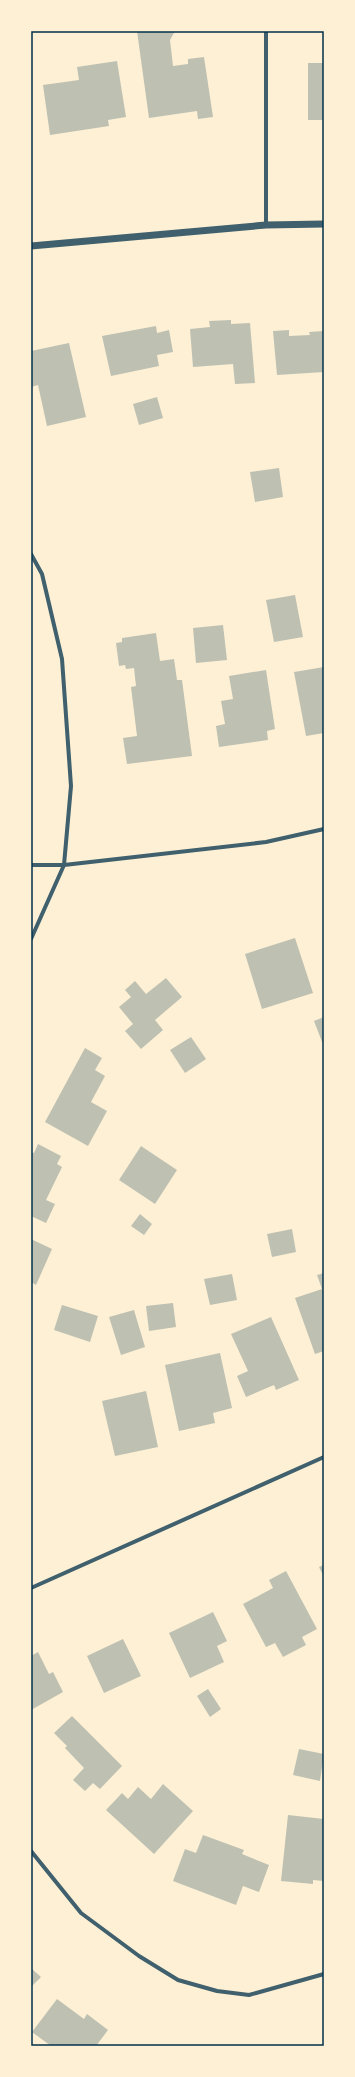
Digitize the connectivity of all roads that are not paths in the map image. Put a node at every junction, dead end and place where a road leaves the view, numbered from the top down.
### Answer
1 (266, 31) edge
2 (324, 224) edge
3 (266, 225) junction
4 (31, 246) edge
5 (31, 554) edge
6 (324, 829) edge
7 (31, 865) edge
8 (64, 865) junction
9 (31, 939) edge
10 (324, 1457) edge
11 (31, 1588) edge
12 (31, 1851) edge
13 (324, 1974) edge

1 - 3 street
2 - 3 street
3 - 4 street
5 - 8 street
6 - 8 street
7 - 8 street
8 - 9 street
10 - 11 street
12 - 13 street

